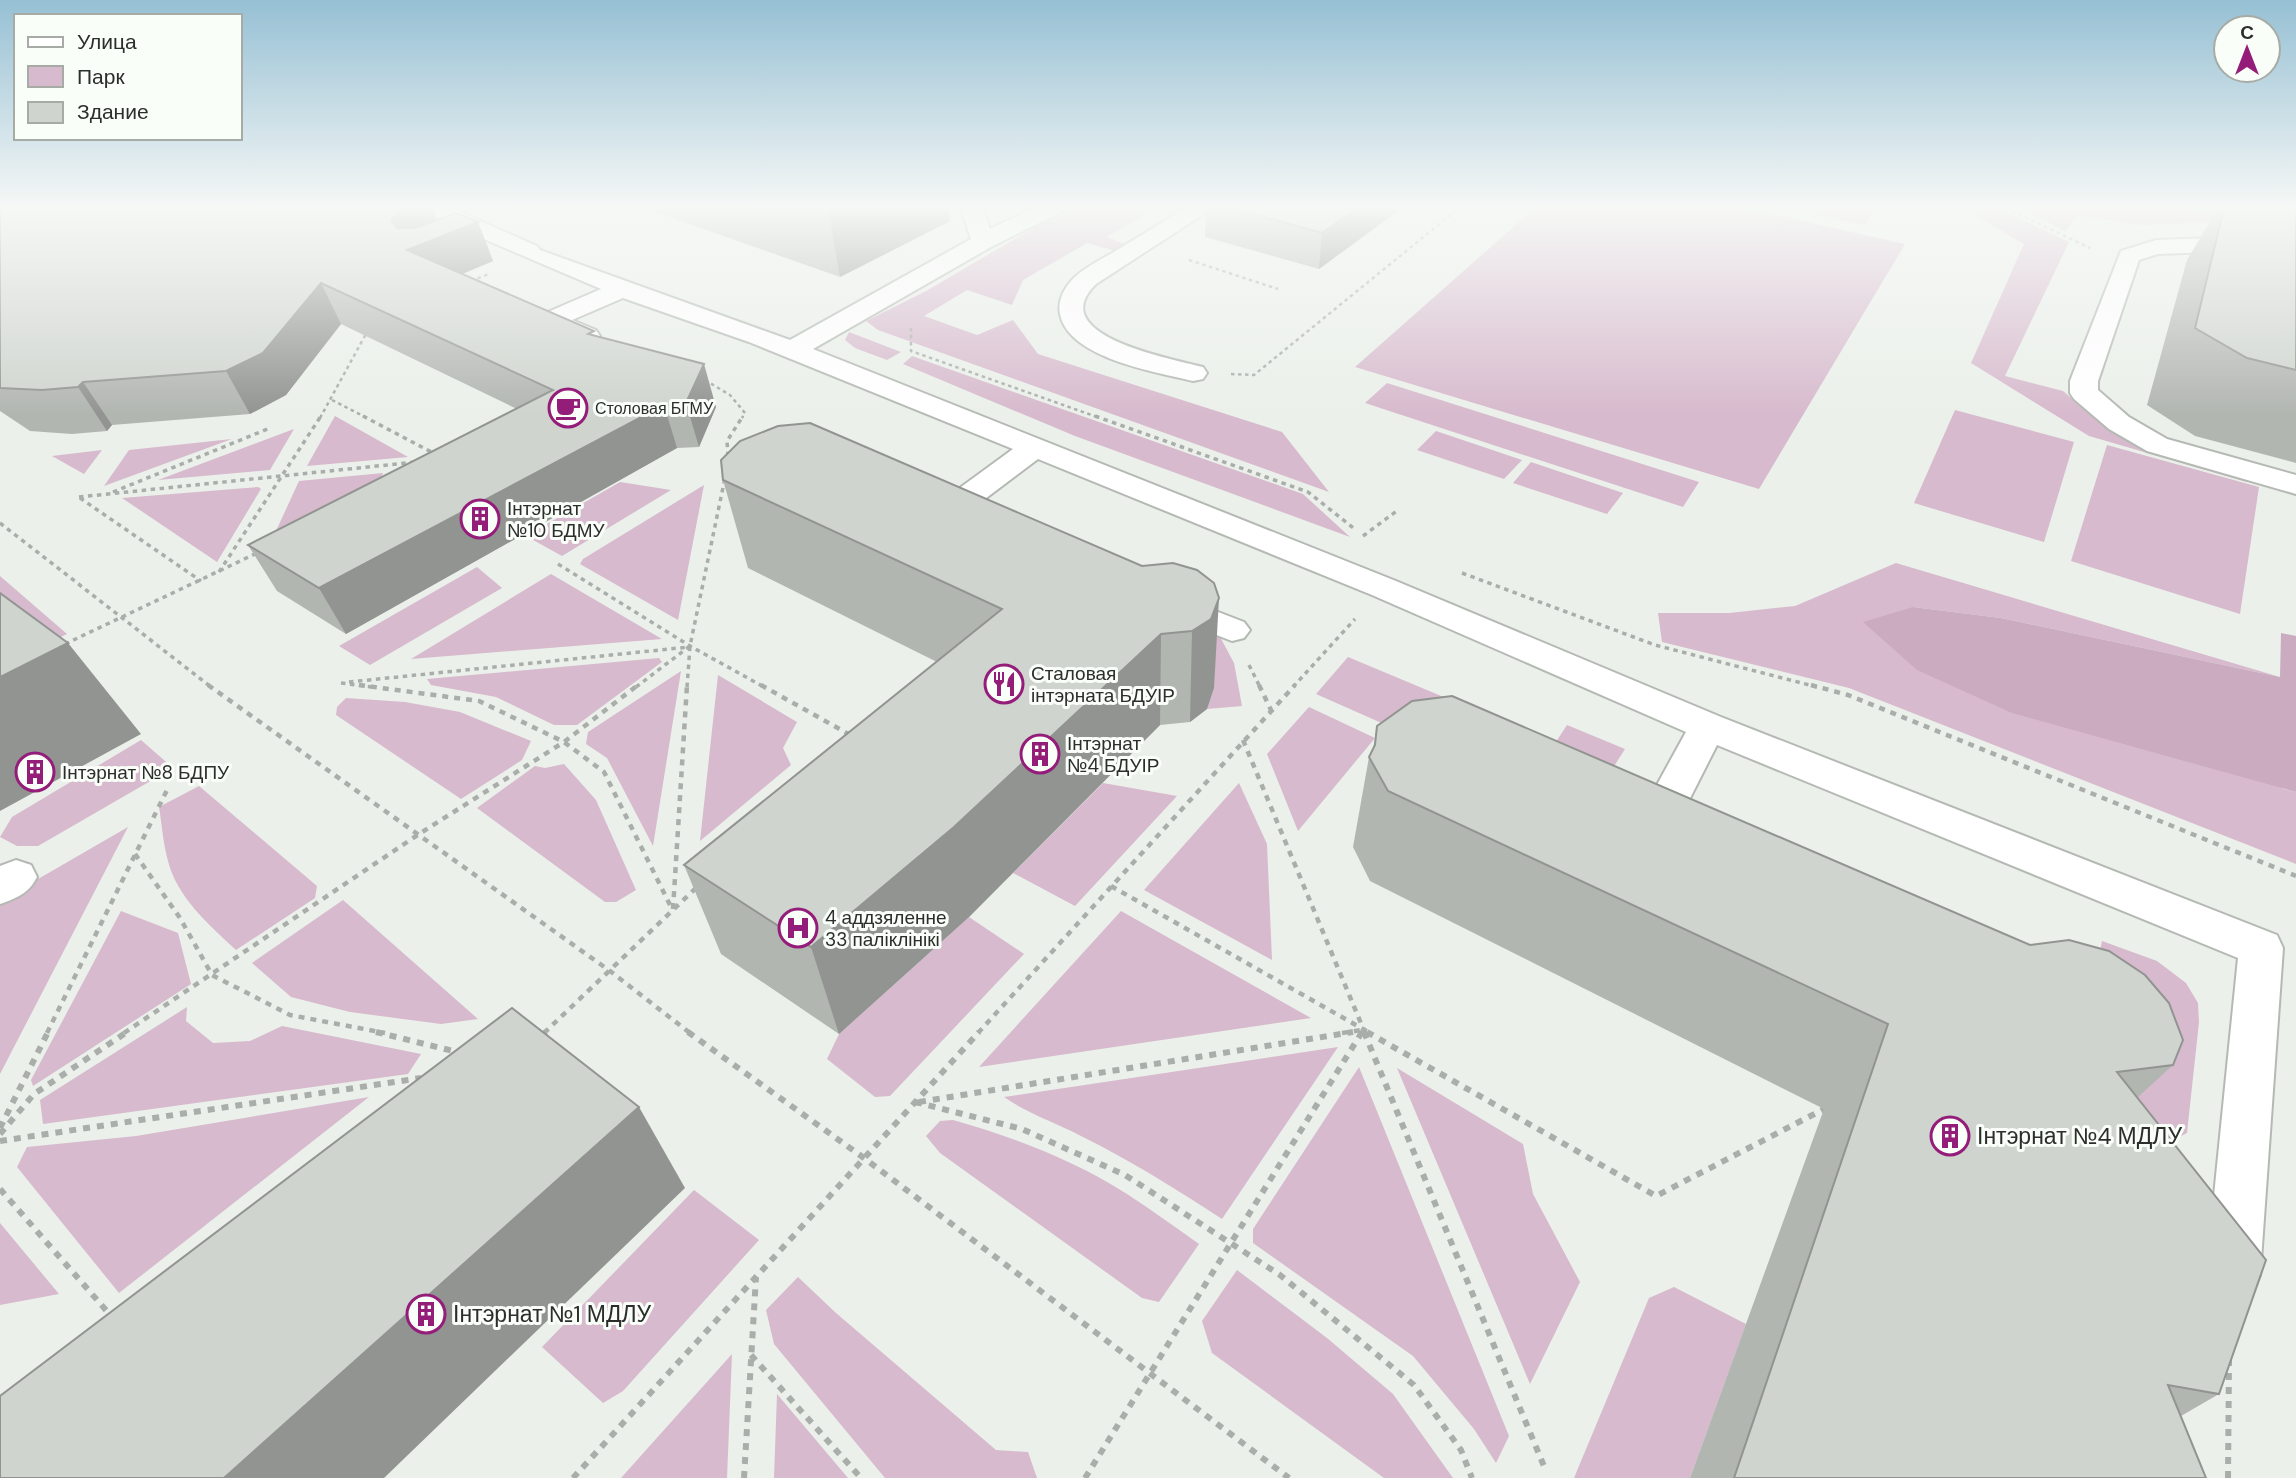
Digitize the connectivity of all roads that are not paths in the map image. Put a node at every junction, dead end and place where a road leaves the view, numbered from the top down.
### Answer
1 (592, 277) edge
2 (921, 277) edge
3 (1090, 277) edge
4 (2121, 277) edge
5 (622, 289) junction
6 (613, 347) edge
7 (791, 350) junction
8 (1193, 373) road end
9 (1034, 448) junction
10 (2296, 485) edge
11 (984, 528) edge
12 (1145, 594) edge
13 (1232, 630) dead end
14 (1708, 726) junction
15 (1707, 844) edge
16 (2230, 1309) edge

1 - 5 lane
2 - 7 lane
3 - 8 lane
4 - 10 lane
5 - 6 lane
5 - 7 lane
7 - 9 lane
9 - 11 lane
9 - 14 lane
12 - 13 lane
14 - 15 lane
14 - 16 lane

